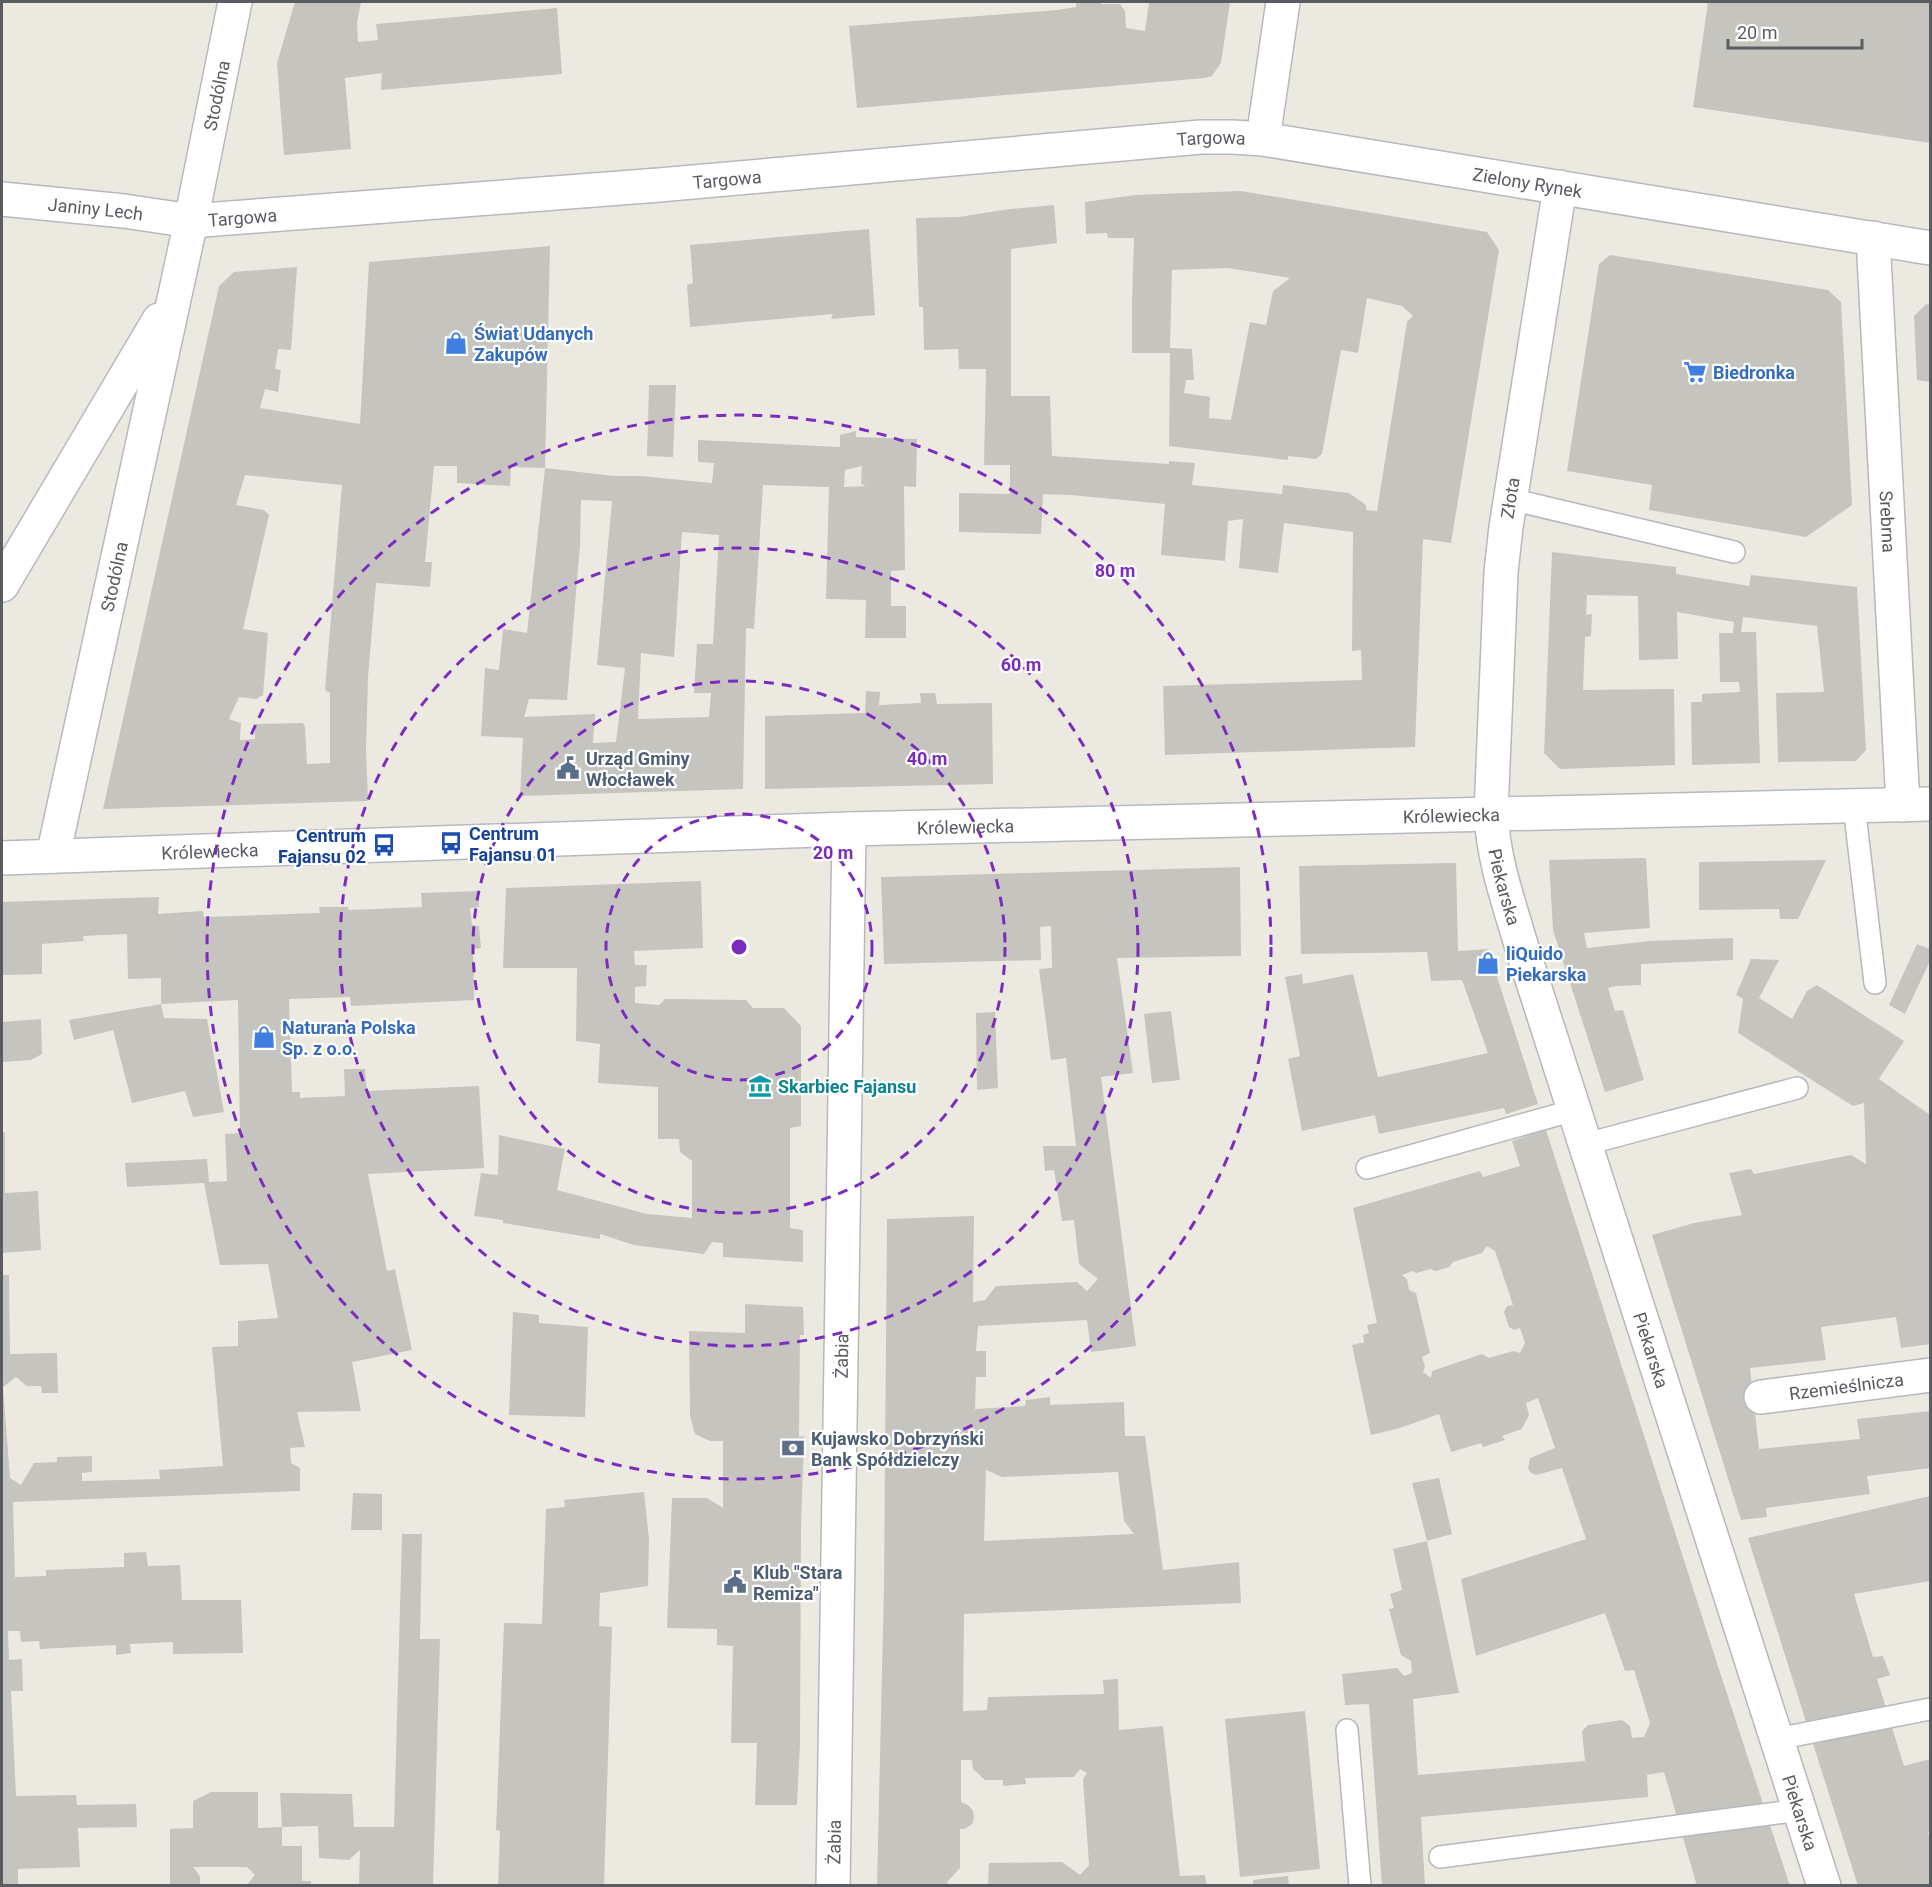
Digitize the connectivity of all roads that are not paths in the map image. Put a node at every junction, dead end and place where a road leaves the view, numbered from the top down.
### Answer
1 (235, 2) edge
2 (1284, 2) edge
3 (1263, 139) junction
4 (1560, 187) junction
5 (2, 199) edge
6 (191, 221) junction
7 (1874, 238) junction
8 (1930, 248) edge
9 (174, 295) junction
10 (1510, 499) junction
11 (1734, 552) dead end
12 (2, 585) edge
13 (1917, 804) edge
14 (1854, 806) junction
15 (1491, 813) junction
16 (849, 829) junction
17 (53, 856) junction
18 (2, 858) edge
19 (1875, 983) dead end
20 (1797, 1088) dead end
21 (1575, 1110) junction
22 (1586, 1144) junction
23 (1367, 1168) dead end
24 (1930, 1375) edge
25 (1761, 1397) dead end
26 (1930, 1709) edge
27 (1347, 1730) dead end
28 (1777, 1739) junction
29 (1800, 1810) junction
30 (1440, 1857) dead end
31 (833, 1886) edge
32 (1360, 1886) edge
33 (1824, 1886) edge

1 - 6 street, Stodólna
2 - 3 street
3 - 4 street, Zielony Rynek
3 - 6 street, Targowa
4 - 7 street, Zielony Rynek
4 - 10 street, Złota
5 - 6 street, Janiny Lech
6 - 9 street, Stodólna
7 - 8 street, Zielony Rynek
7 - 13 street, Srebrna
9 - 12 street, Stodólna
9 - 17 street, Stodólna
10 - 11 lane
10 - 15 street, Złota
13 - 14 street, Królewiecka
14 - 15 street, Królewiecka
14 - 19 lane
15 - 16 street, Królewiecka
15 - 21 street, Piekarska
16 - 17 street, Królewiecka
16 - 31 street, Żabia
17 - 18 street, Królewiecka
20 - 22 lane
21 - 22 street, Piekarska
21 - 23 lane
22 - 28 street, Piekarska
24 - 25 street, Rzemieślnicza
26 - 28 lane
27 - 32 lane
28 - 29 street, Piekarska
29 - 30 lane
29 - 33 street, Piekarska

